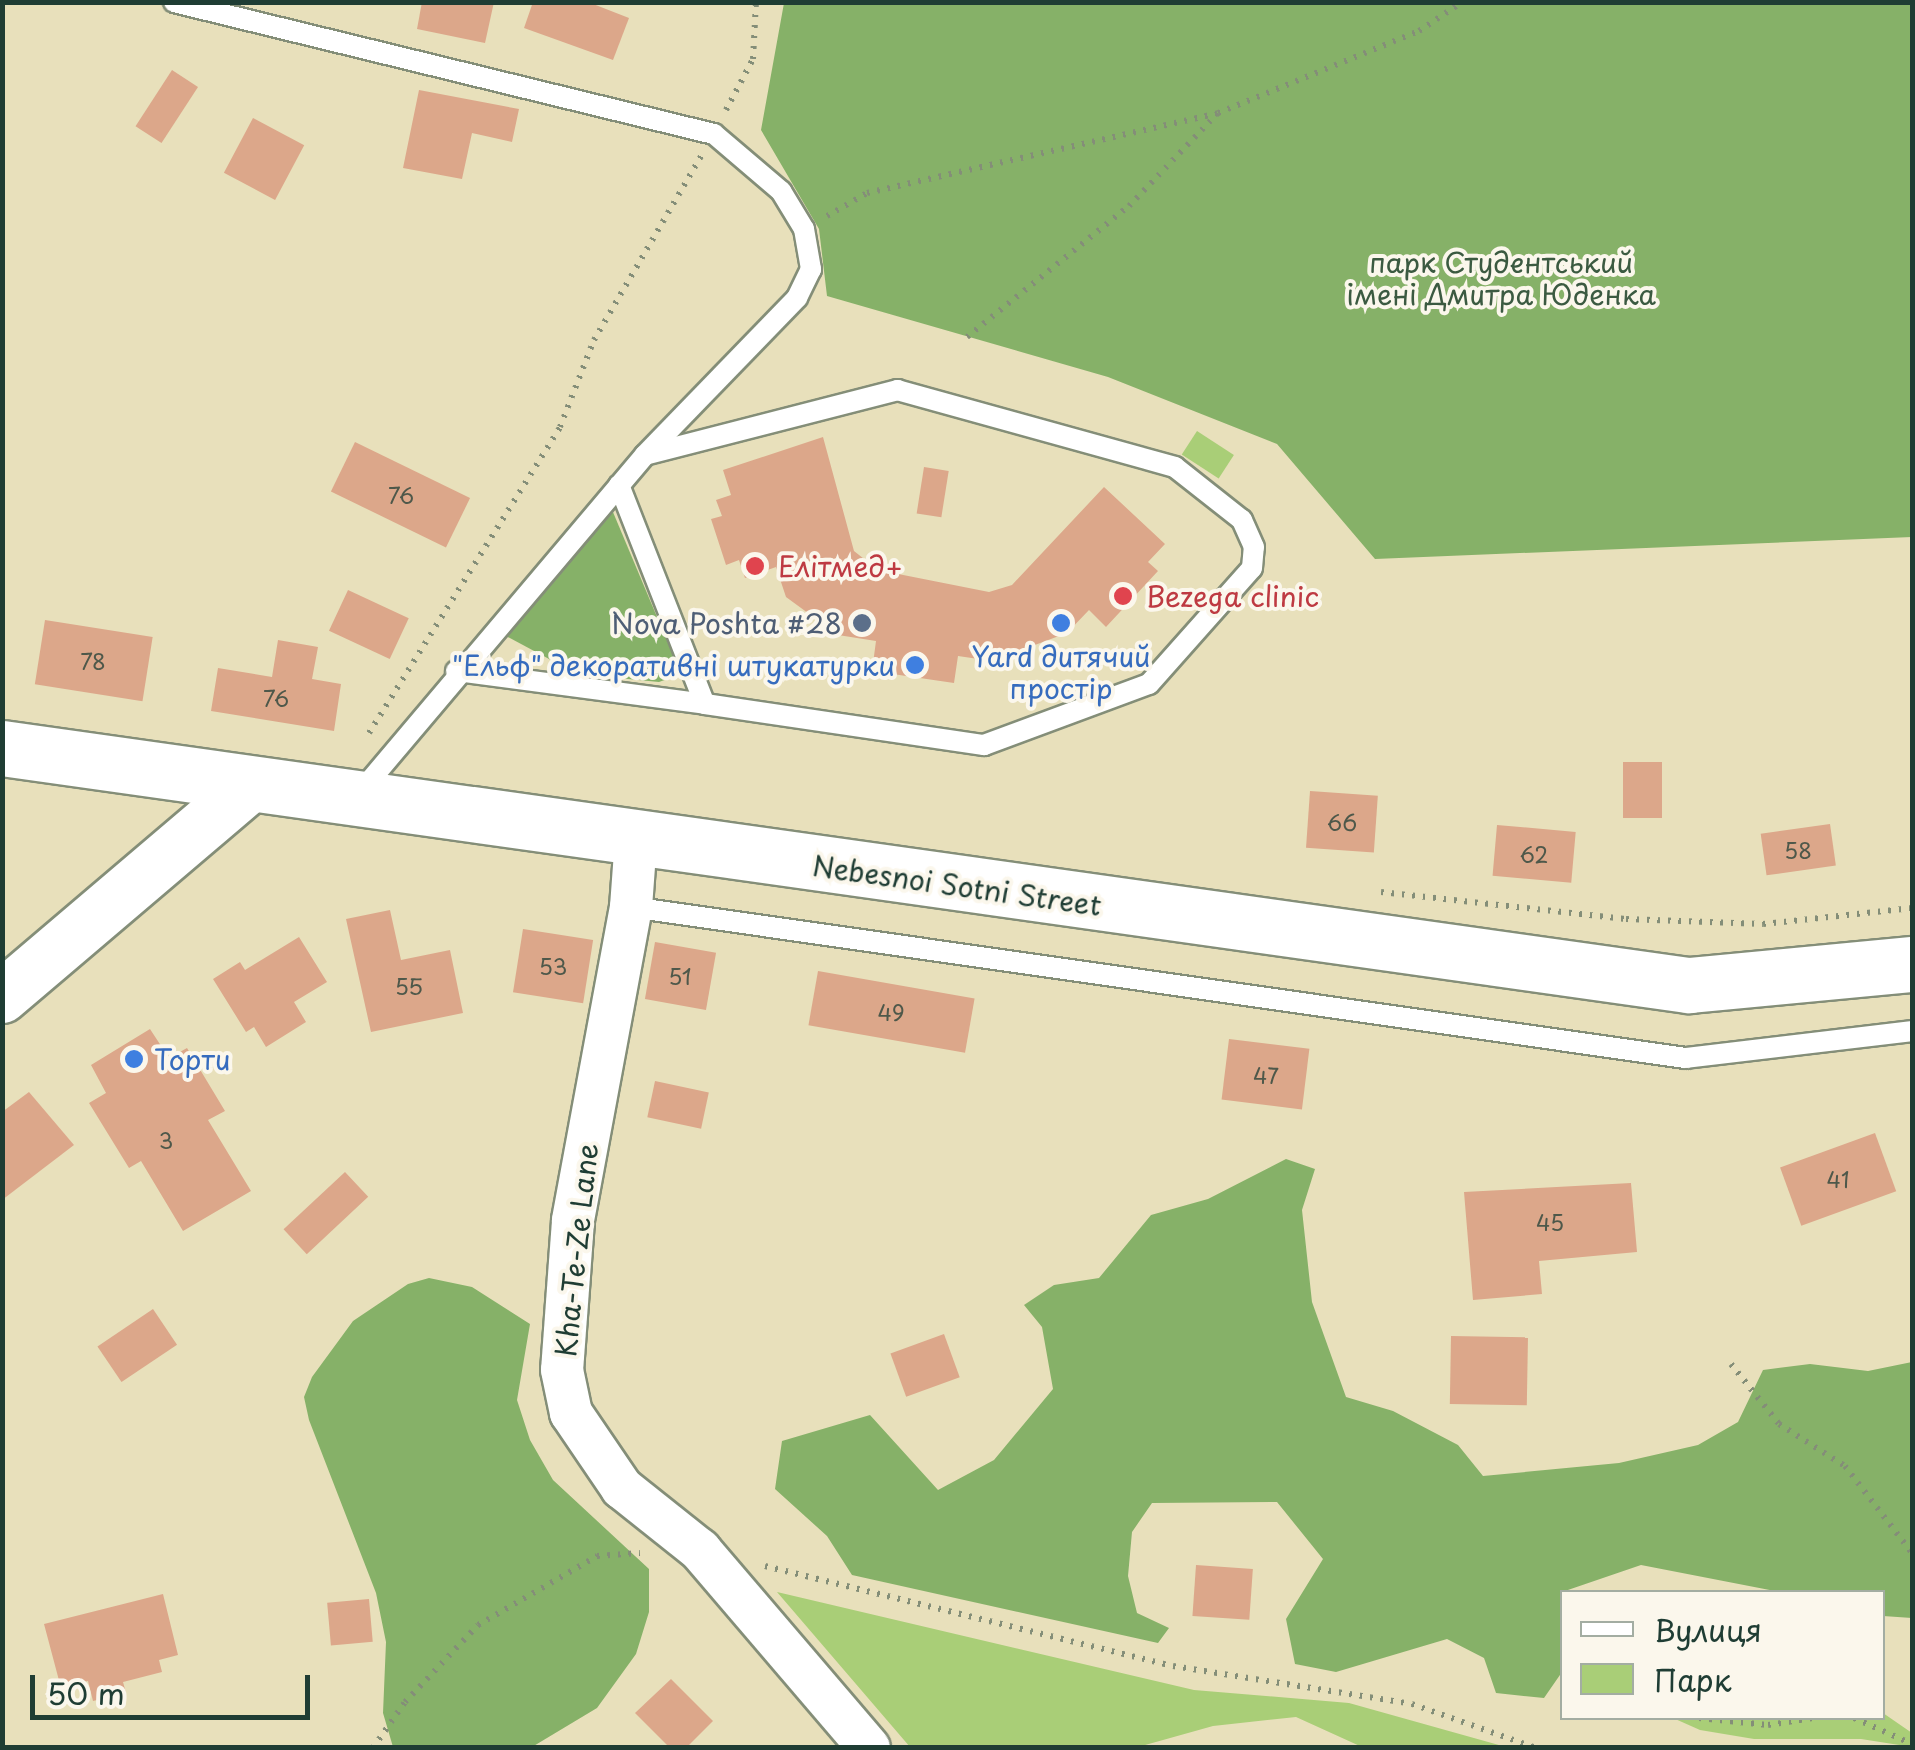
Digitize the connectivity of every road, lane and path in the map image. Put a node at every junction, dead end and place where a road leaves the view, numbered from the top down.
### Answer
1 (174, 2) edge
2 (756, 2) edge
3 (1462, 2) edge
4 (1218, 113) junction
5 (714, 134) junction
6 (804, 229) junction
7 (967, 337) dead end
8 (645, 455) junction
9 (619, 485) junction
10 (456, 671) junction
11 (705, 704) junction
12 (2, 748) edge
13 (367, 780) junction
14 (250, 786) junction
15 (636, 839) junction
16 (1373, 890) dead end
17 (631, 907) junction
18 (1912, 908) edge
19 (1912, 964) edge
20 (2, 997) edge
21 (1912, 1031) edge
22 (1731, 1364) dead end
23 (700, 1550) junction
24 (1912, 1554) edge
25 (1719, 1720) edge
26 (1801, 1720) edge
27 (1858, 1720) edge
28 (1912, 1744) edge
29 (374, 1748) edge
30 (869, 1748) edge
31 (1536, 1748) edge

1 - 5 lane
2 - 5 path
3 - 4 path
4 - 6 path
4 - 7 path
5 - 6 lane
5 - 13 path
6 - 8 lane
8 - 9 lane
8 - 11 lane
9 - 10 lane
9 - 11 lane
10 - 11 lane
10 - 13 lane
12 - 14 main road, Nebesnoi Sotni Street
13 - 14 main road, Nebesnoi Sotni Street
13 - 15 main road, Nebesnoi Sotni Street
14 - 20 street
15 - 17 street, Kha-Te-Ze Lane
15 - 19 main road, Nebesnoi Sotni Street
16 - 18 path
17 - 21 lane
17 - 23 street, Kha-Te-Ze Lane
22 - 24 path
23 - 29 path
23 - 30 street, Kha-Te-Ze Lane
23 - 31 path
25 - 26 path
27 - 28 path

